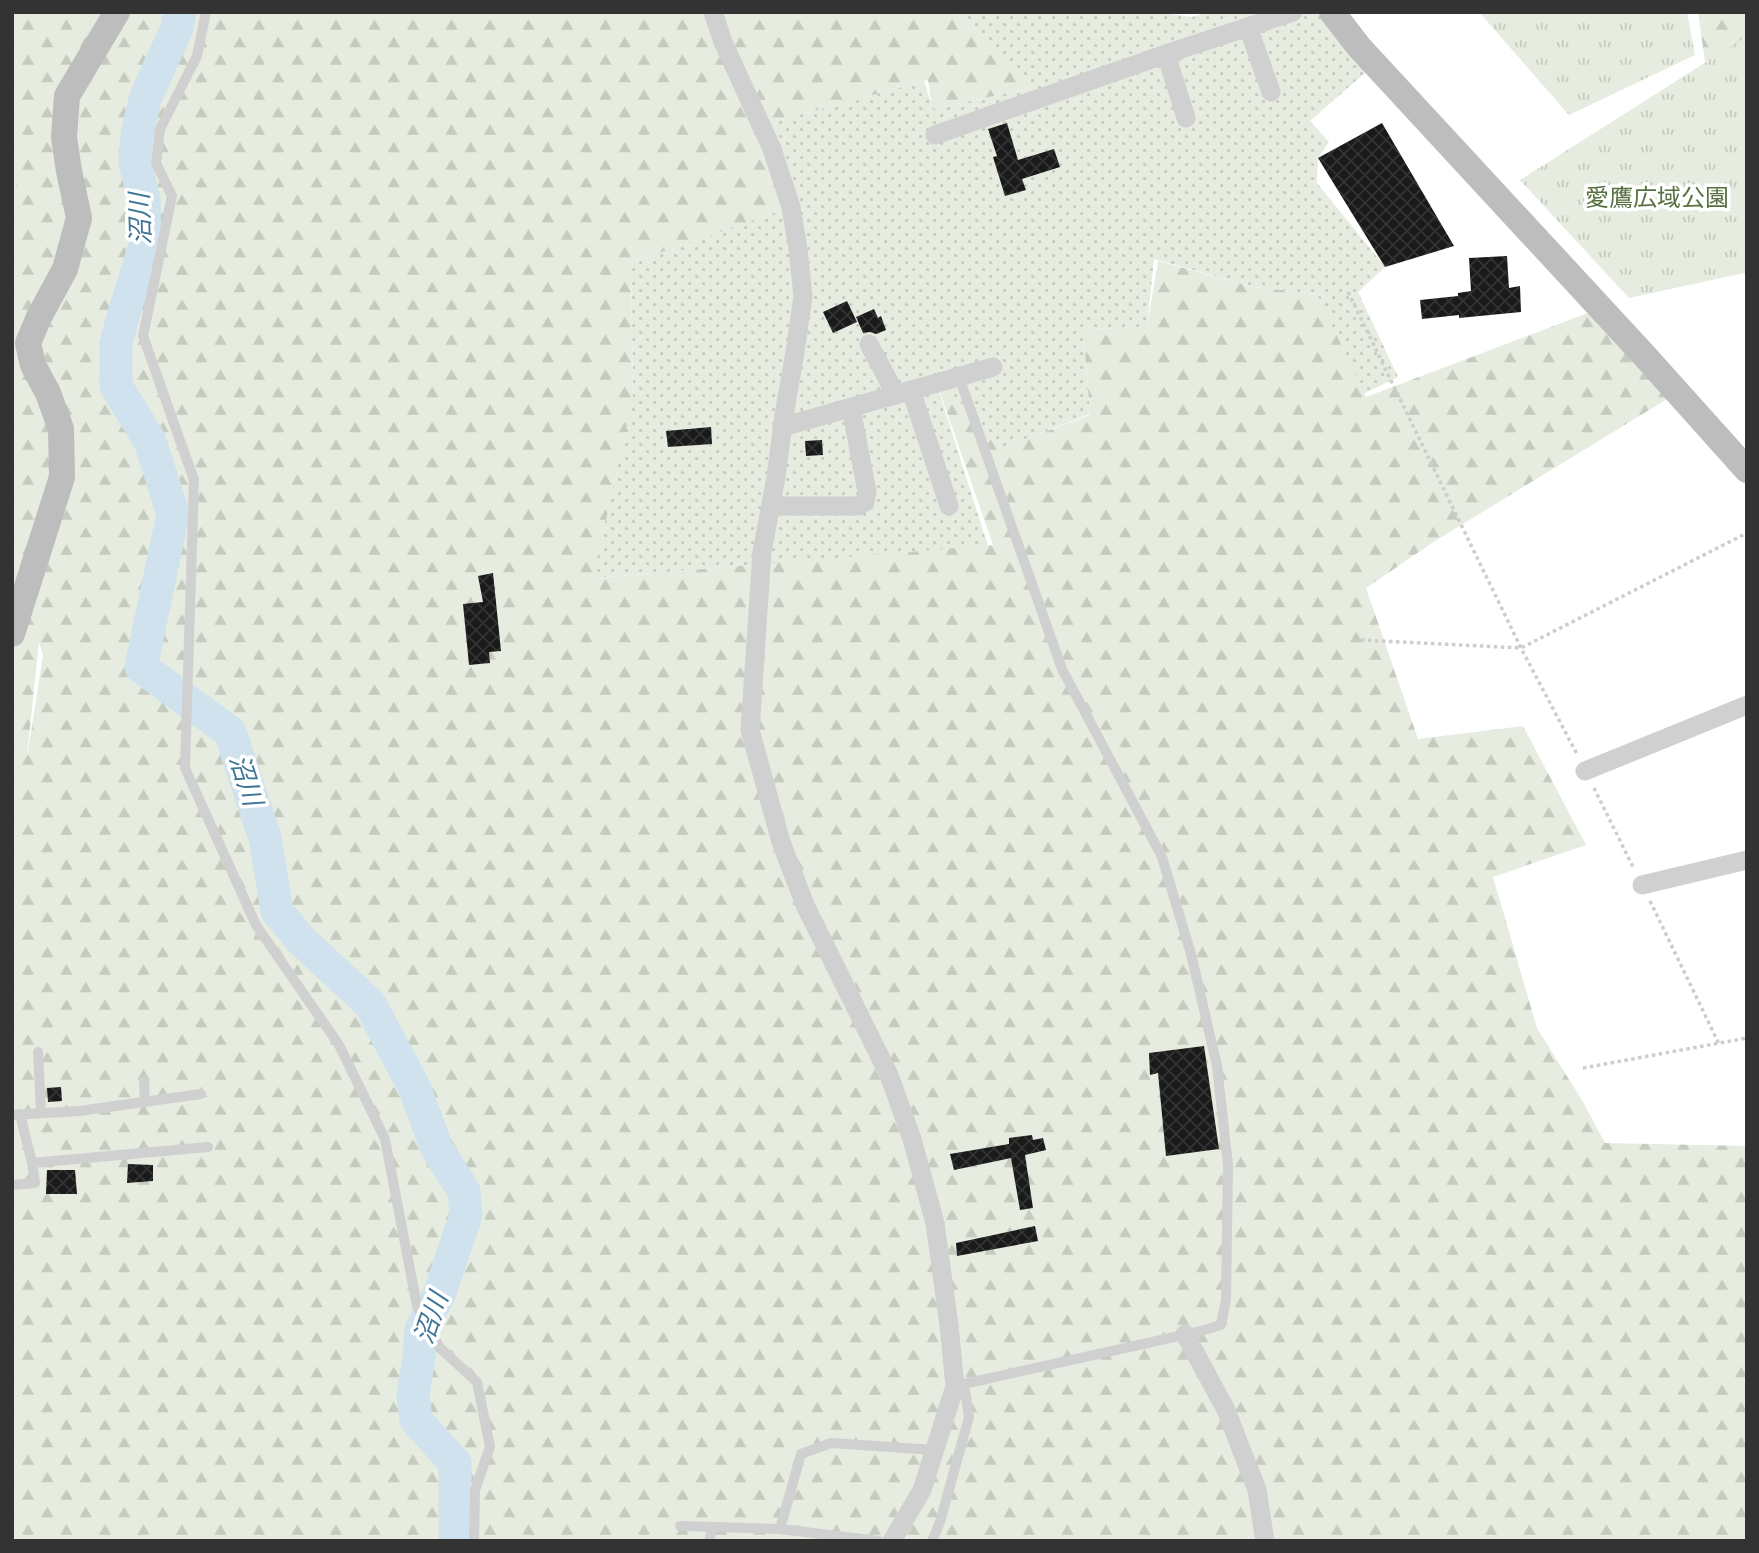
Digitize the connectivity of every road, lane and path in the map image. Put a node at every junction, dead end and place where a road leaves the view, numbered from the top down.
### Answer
1 (117, 12) edge
2 (206, 12) edge
3 (713, 12) edge
4 (1293, 12) edge
5 (1332, 12) edge
6 (1248, 27) junction
7 (1166, 54) junction
8 (1271, 92) dead end
9 (1186, 118) dead end
10 (935, 135) dead end
11 (1348, 292) dead end
12 (869, 344) dead end
13 (993, 367) dead end
14 (959, 377) junction
15 (904, 393) junction
16 (851, 408) junction
17 (782, 427) junction
18 (1747, 470) edge
19 (771, 506) junction
20 (950, 506) dead end
21 (1747, 533) edge
22 (12, 634) edge
23 (1361, 640) dead end
24 (1521, 648) junction
25 (1747, 705) edge
26 (1585, 771) junction
27 (1747, 860) edge
28 (1642, 885) junction
29 (1747, 1038) edge
30 (1719, 1044) junction
31 (38, 1052) dead end
32 (1583, 1069) dead end
33 (144, 1081) dead end
34 (201, 1094) dead end
35 (145, 1102) junction
36 (41, 1113) junction
37 (16, 1114) edge
38 (208, 1147) dead end
39 (32, 1163) junction
40 (12, 1185) edge
41 (1185, 1334) junction
42 (956, 1386) junction
43 (935, 1450) junction
44 (680, 1526) dead end
45 (713, 1527) junction
46 (780, 1529) junction
47 (474, 1541) edge
48 (709, 1541) edge
49 (879, 1541) edge
50 (892, 1541) edge
51 (932, 1541) edge
52 (1265, 1541) edge

1 - 22 street
2 - 47 lane
3 - 17 street
4 - 6 street
5 - 18 street
6 - 7 street
6 - 8 street
7 - 9 street
7 - 10 street
11 - 24 path
12 - 15 street
13 - 14 street
14 - 15 street
14 - 41 lane
15 - 16 street
15 - 20 street
16 - 17 street
16 - 19 street
17 - 19 street
19 - 42 street
21 - 24 path
23 - 24 path
24 - 26 path
25 - 26 street
26 - 28 path
27 - 28 street
28 - 30 path
29 - 30 path
30 - 32 path
31 - 36 lane
33 - 35 lane
34 - 35 lane
35 - 36 lane
36 - 37 lane
37 - 39 lane
38 - 39 lane
39 - 40 lane
41 - 42 lane
41 - 52 street
42 - 43 street
42 - 51 lane
43 - 46 lane
43 - 50 street
44 - 45 lane
45 - 46 lane
45 - 48 lane
46 - 49 lane

